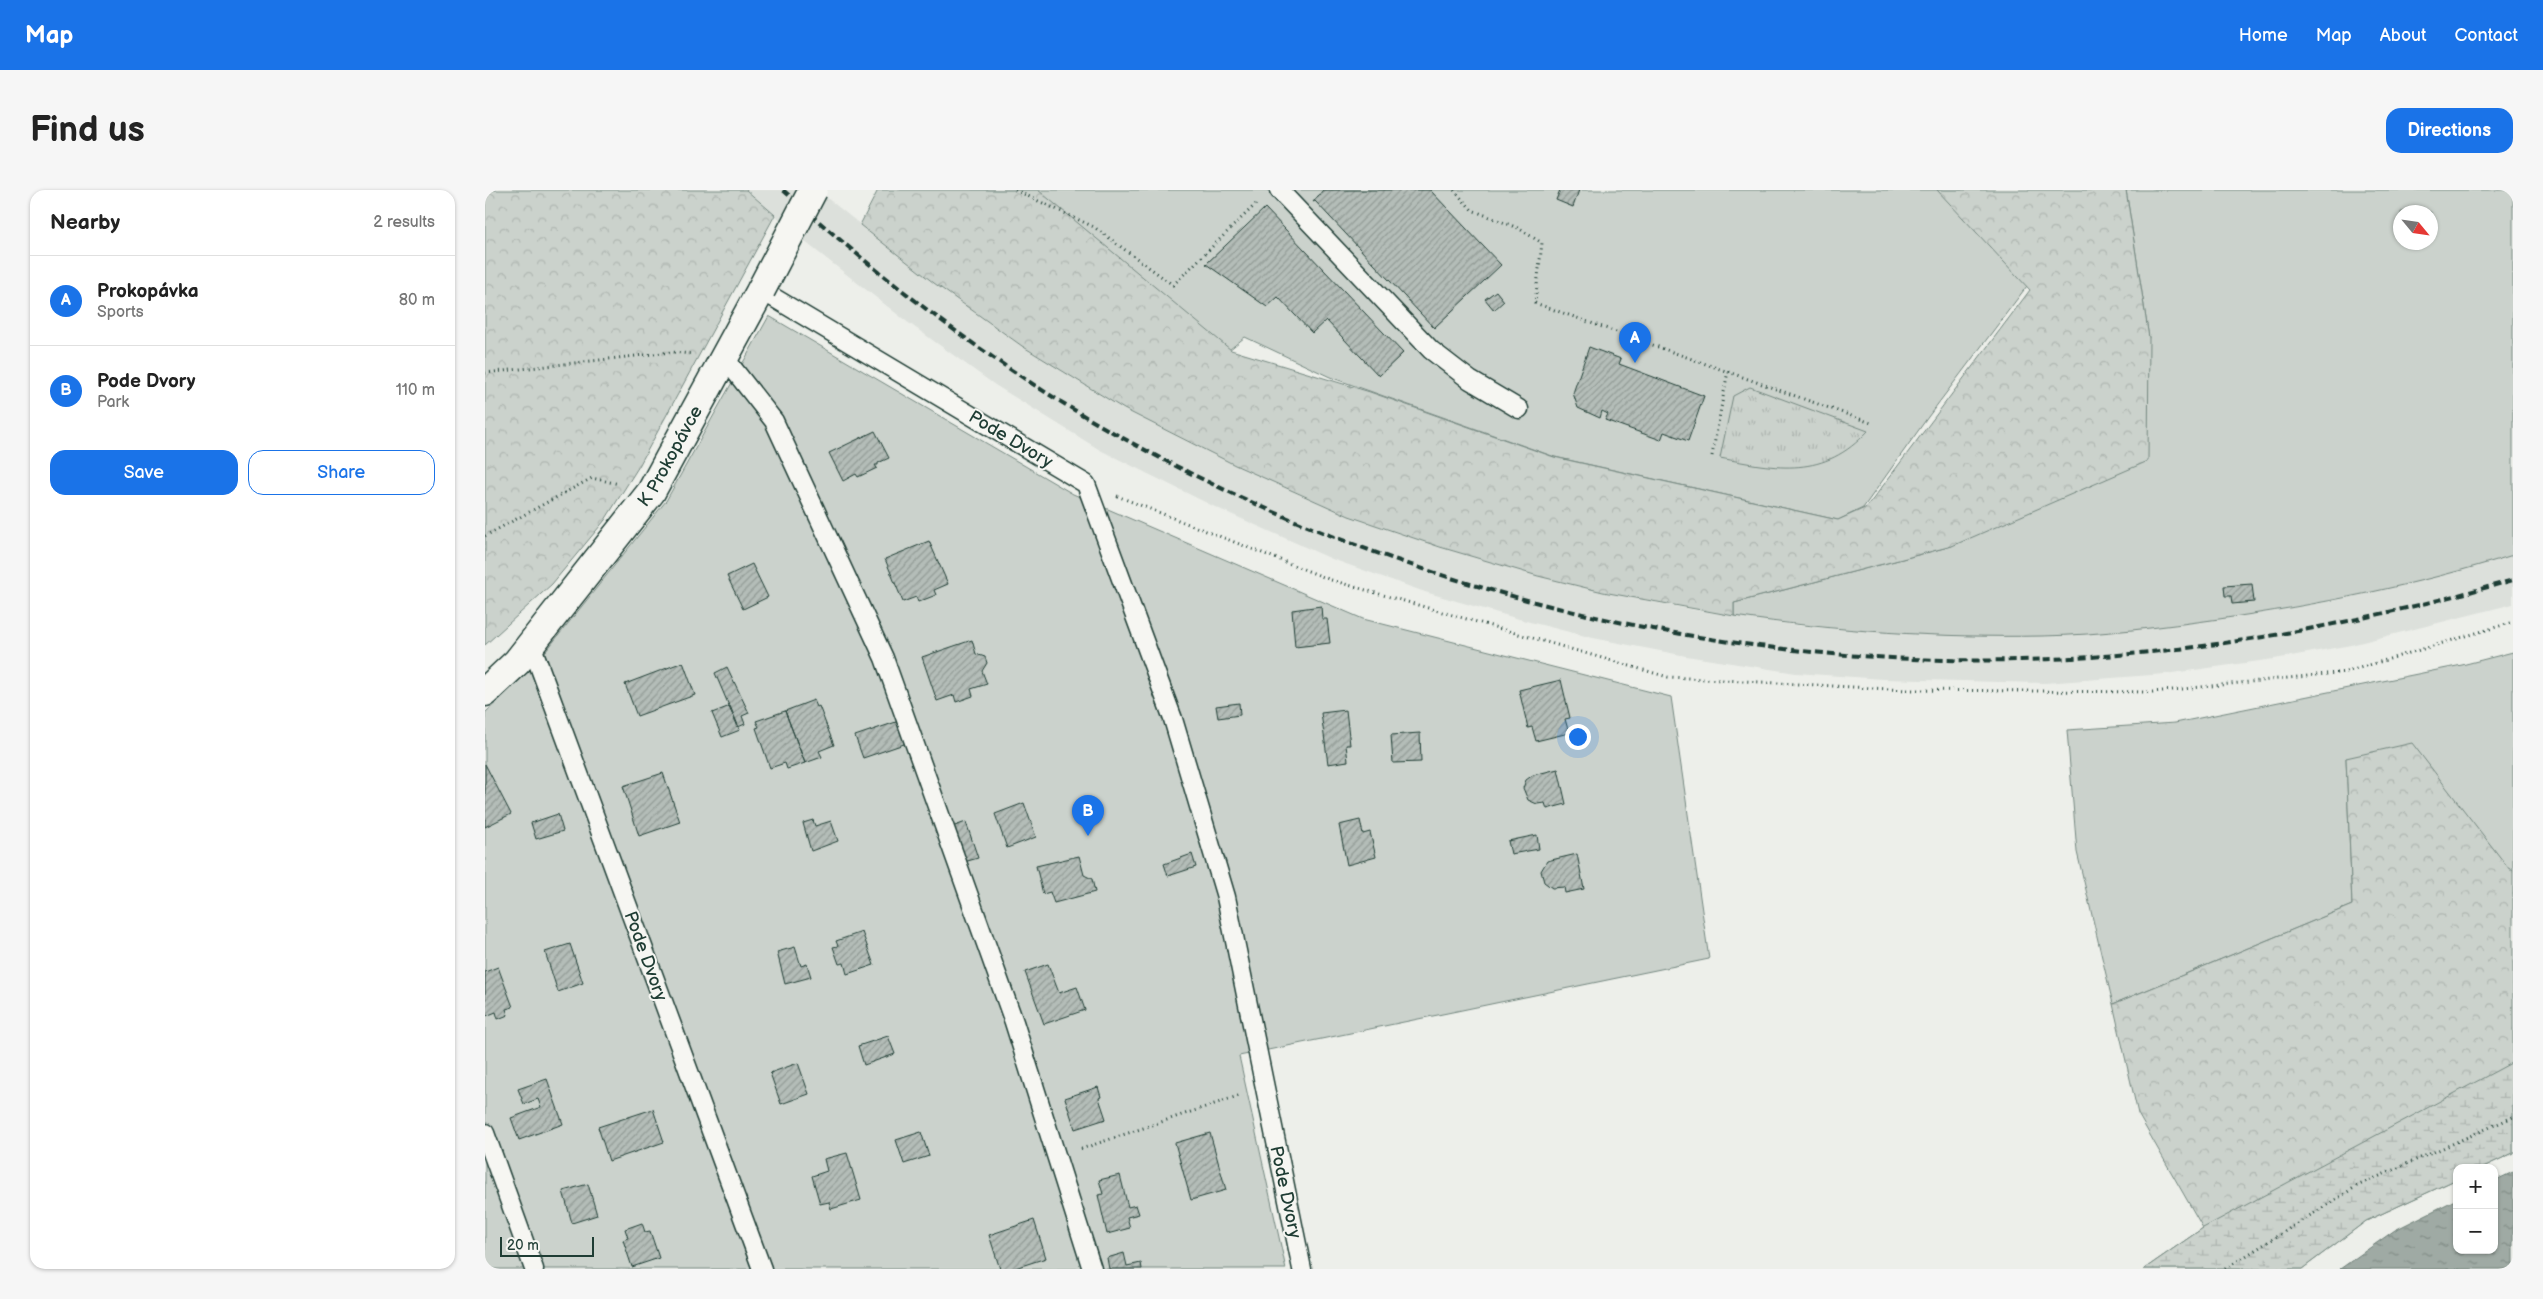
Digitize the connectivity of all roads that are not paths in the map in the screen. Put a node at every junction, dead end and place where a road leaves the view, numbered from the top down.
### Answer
1 (813, 190) edge
2 (1279, 190) edge
3 (768, 294) junction
4 (724, 357) junction
5 (1519, 409) dead end
6 (531, 644) junction
7 (485, 692) edge
8 (485, 1133) edge
9 (534, 1269) edge
10 (762, 1269) edge
11 (1092, 1269) edge
12 (1302, 1269) edge

1 - 3 street, K Prokopávce, bridge
2 - 5 lane
3 - 4 street, K Prokopávce
3 - 12 lane, Pode Dvory
4 - 6 street, K Prokopávce
4 - 11 lane
6 - 7 street, K Prokopávce
6 - 10 lane, Pode Dvory
8 - 9 lane

